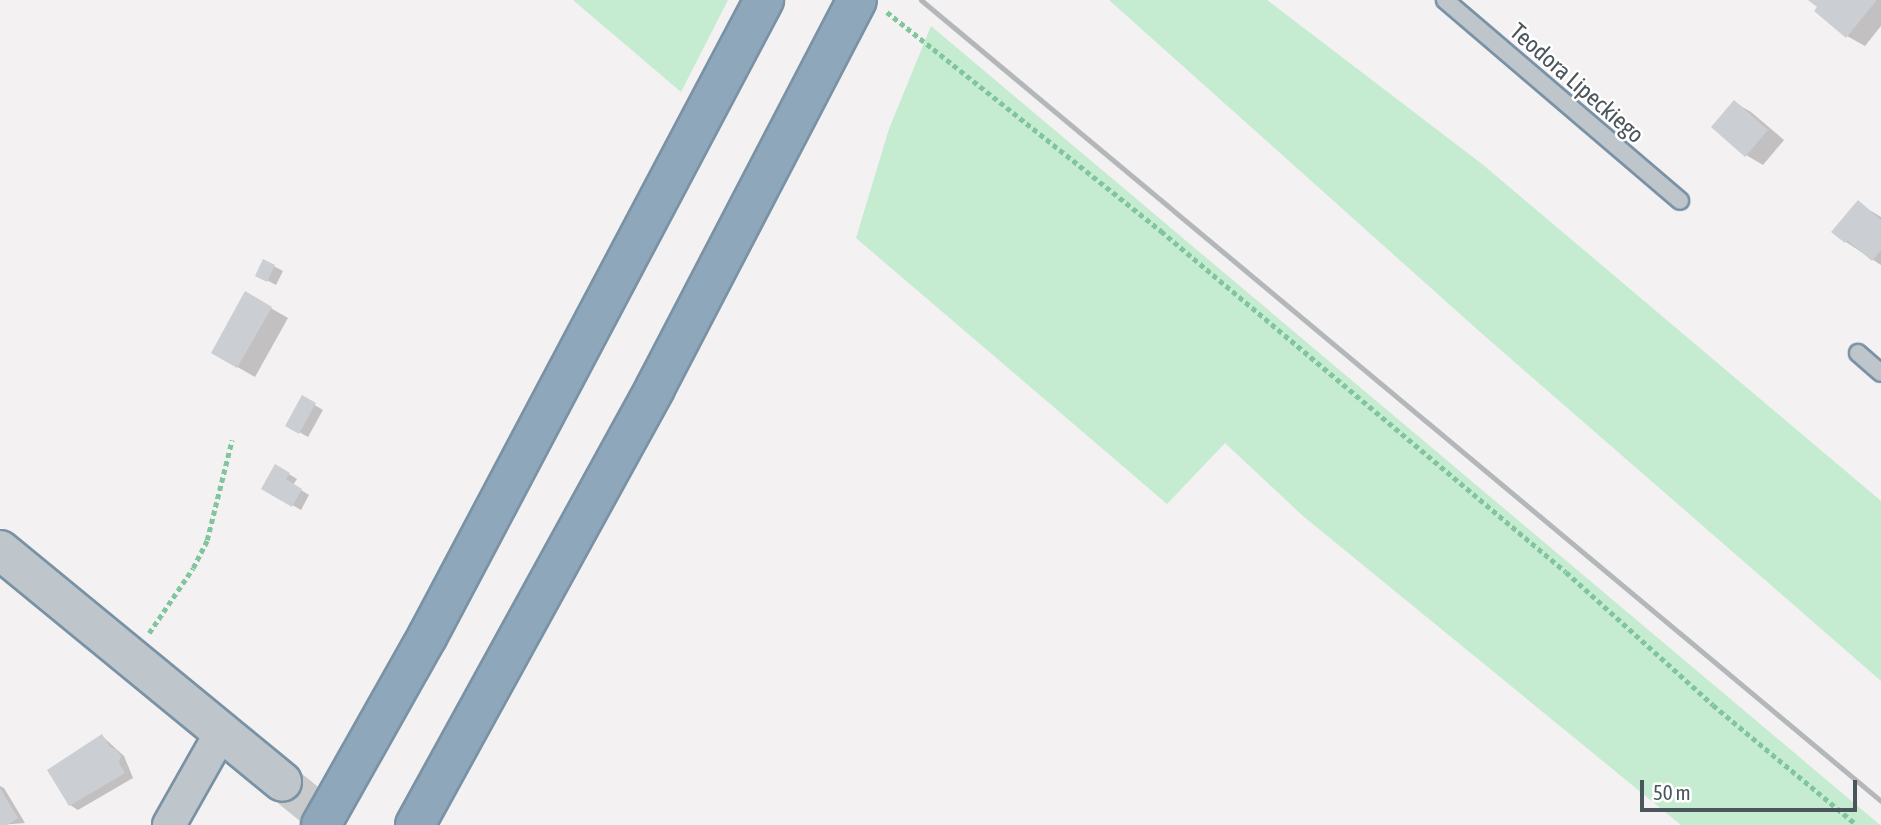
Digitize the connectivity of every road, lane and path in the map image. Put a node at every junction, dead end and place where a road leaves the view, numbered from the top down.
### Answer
1 (764, 0) edge
2 (1446, 0) edge
3 (861, 12) edge
4 (1680, 201) dead end
5 (1858, 353) dead end
6 (1881, 373) edge
7 (232, 440) dead end
8 (0, 550) edge
9 (128, 658) junction
10 (221, 733) junction
11 (282, 782) tunnel mouth
12 (169, 825) edge
13 (321, 825) edge
14 (415, 825) edge
15 (1857, 825) edge

1 - 13 highway
2 - 4 lane, Teodora Lipeckiego
3 - 14 highway
3 - 15 path
5 - 6 lane
7 - 9 path
8 - 9 street
9 - 10 street
10 - 11 street
10 - 12 street

